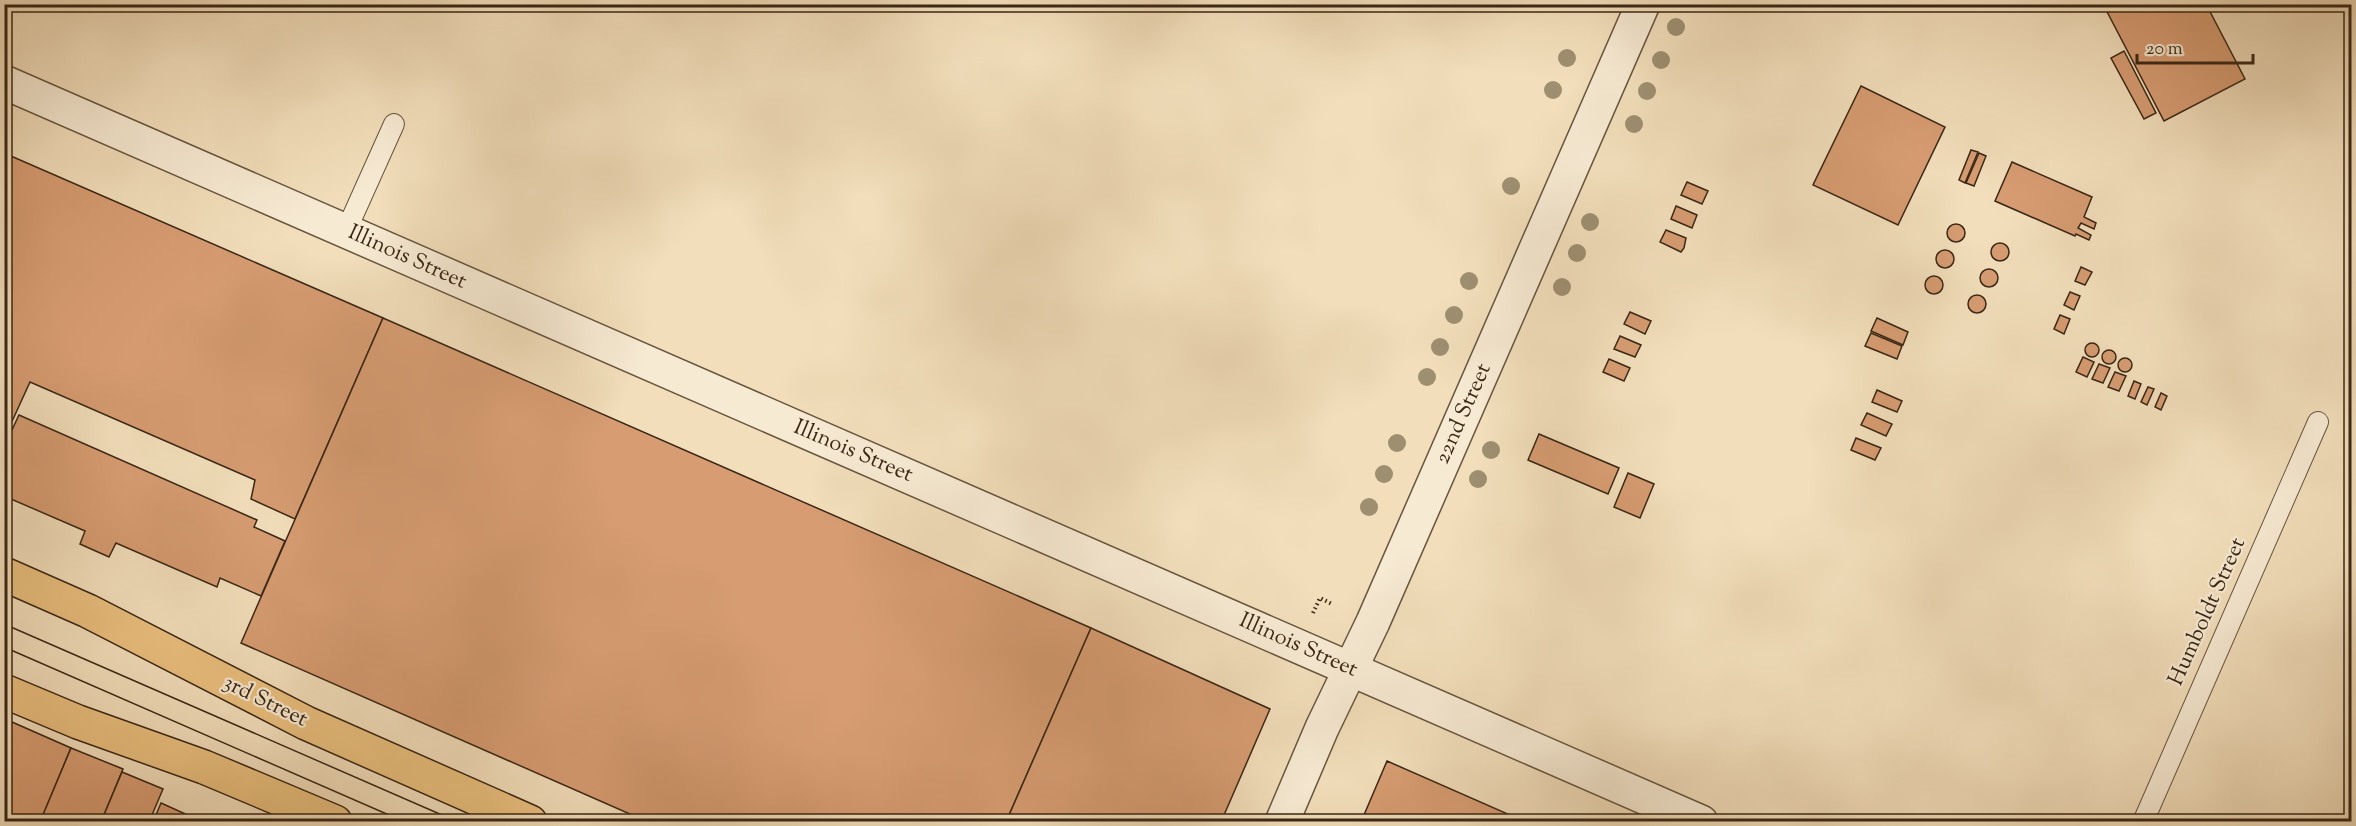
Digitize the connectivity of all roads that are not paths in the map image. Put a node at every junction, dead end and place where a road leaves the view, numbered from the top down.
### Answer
1 (1643, 4) edge
2 (4, 82) edge
3 (394, 124) dead end
4 (346, 231) junction
5 (2318, 422) dead end
6 (4, 574) edge
7 (1351, 669) junction
8 (4, 691) edge
9 (335, 822) edge
10 (530, 822) edge
11 (1282, 822) edge
12 (1701, 822) edge
13 (2143, 822) edge

1 - 7 street, 22nd Street
2 - 4 street, Illinois Street
3 - 4 lane
4 - 7 street, Illinois Street
5 - 13 lane, Humboldt Street
6 - 10 main road, 3rd Street
7 - 11 street, 22nd Street
7 - 12 street, Illinois Street
8 - 9 main road

